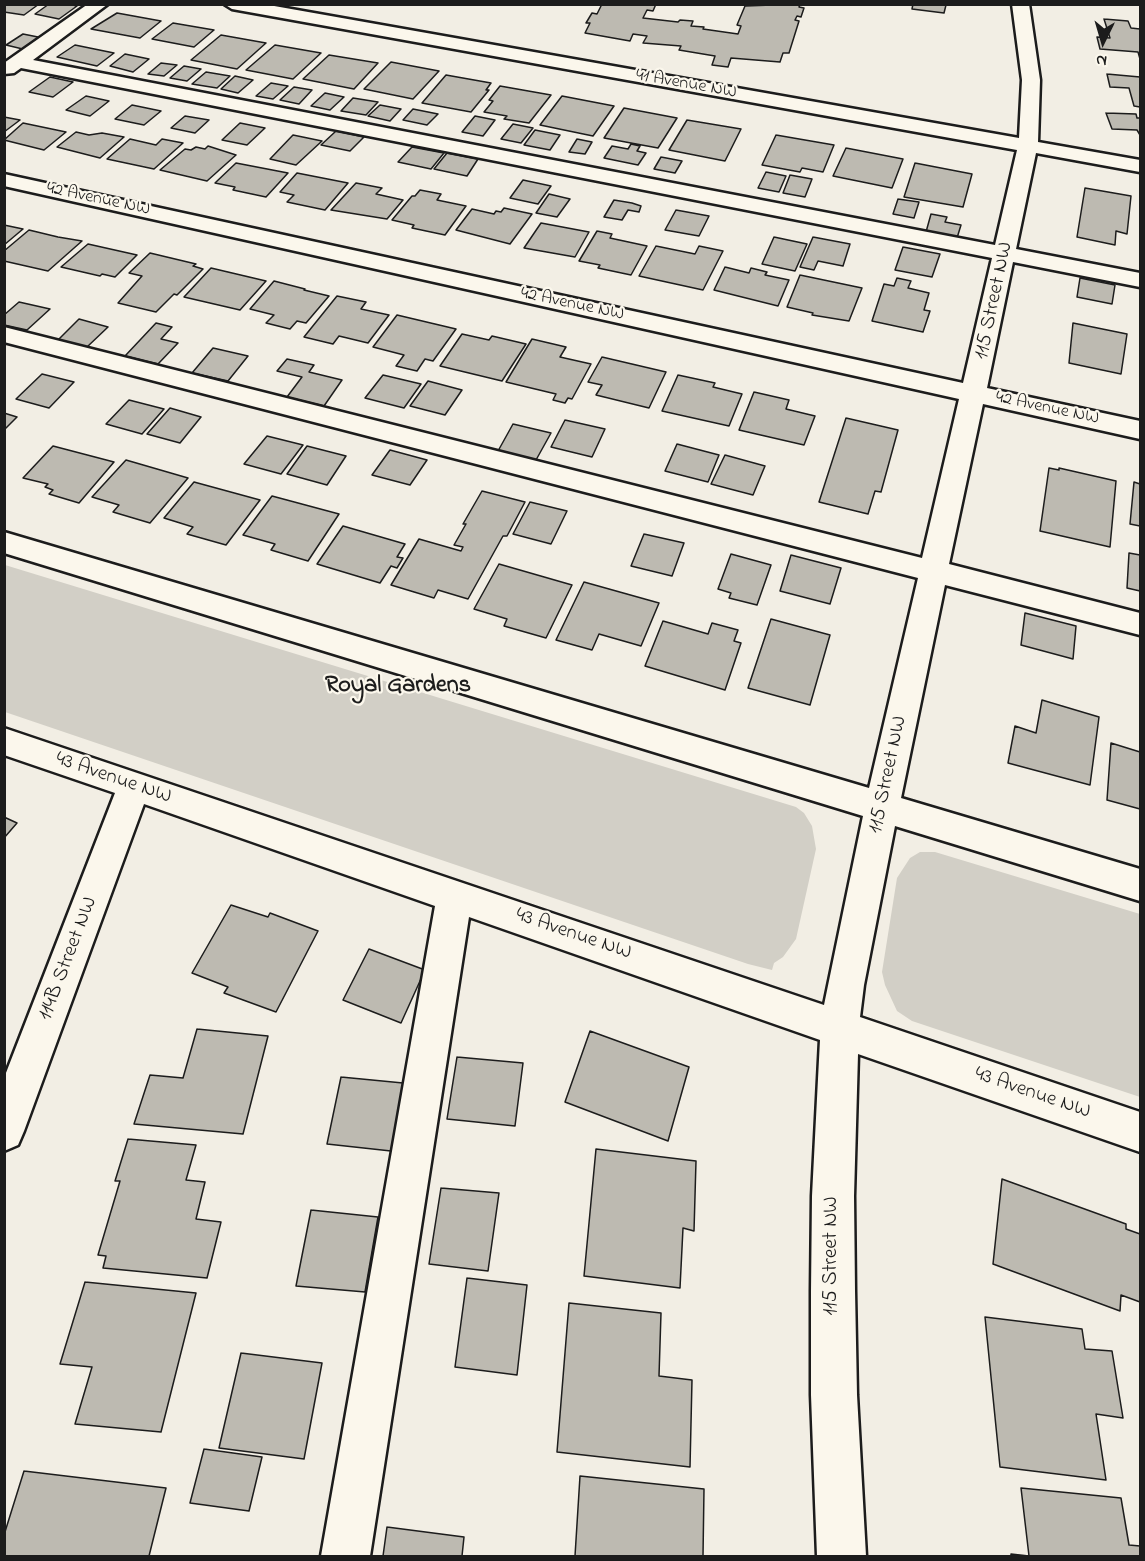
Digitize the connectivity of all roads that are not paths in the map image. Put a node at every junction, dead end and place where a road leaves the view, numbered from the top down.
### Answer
1 (100, 4) edge
2 (232, 4) edge
3 (1020, 4) edge
4 (11, 67) edge
5 (1028, 146) junction
6 (1140, 166) edge
7 (4, 180) edge
8 (1005, 254) junction
9 (1140, 280) edge
10 (4, 334) edge
11 (974, 393) junction
12 (1140, 430) edge
13 (4, 542) edge
14 (934, 571) junction
15 (1140, 624) edge
16 (4, 741) edge
17 (134, 786) junction
18 (882, 807) junction
19 (1140, 885) edge
20 (455, 895) junction
21 (840, 1028) junction
22 (4, 1131) edge
23 (1140, 1132) edge
24 (345, 1557) edge
25 (842, 1557) edge

1 - 4 street
2 - 5 street, 41 Avenue NW
3 - 5 street, 115 Street NW
4 - 8 street
5 - 6 street, 41 Avenue NW
5 - 8 street, 115 Street NW
7 - 11 street, 42 Avenue NW
8 - 9 street
8 - 11 street, 115 Street NW
10 - 14 street
11 - 12 street, 42 Avenue NW
11 - 14 street, 115 Street NW
13 - 18 street
14 - 15 street
14 - 18 street, 115 Street NW
16 - 17 street, 43 Avenue NW
17 - 20 street, 43 Avenue NW
17 - 22 street, 114B Street NW
18 - 19 street
18 - 21 street, 115 Street NW
20 - 21 street, 43 Avenue NW
20 - 24 street
21 - 23 street, 43 Avenue NW
21 - 25 street, 115 Street NW

